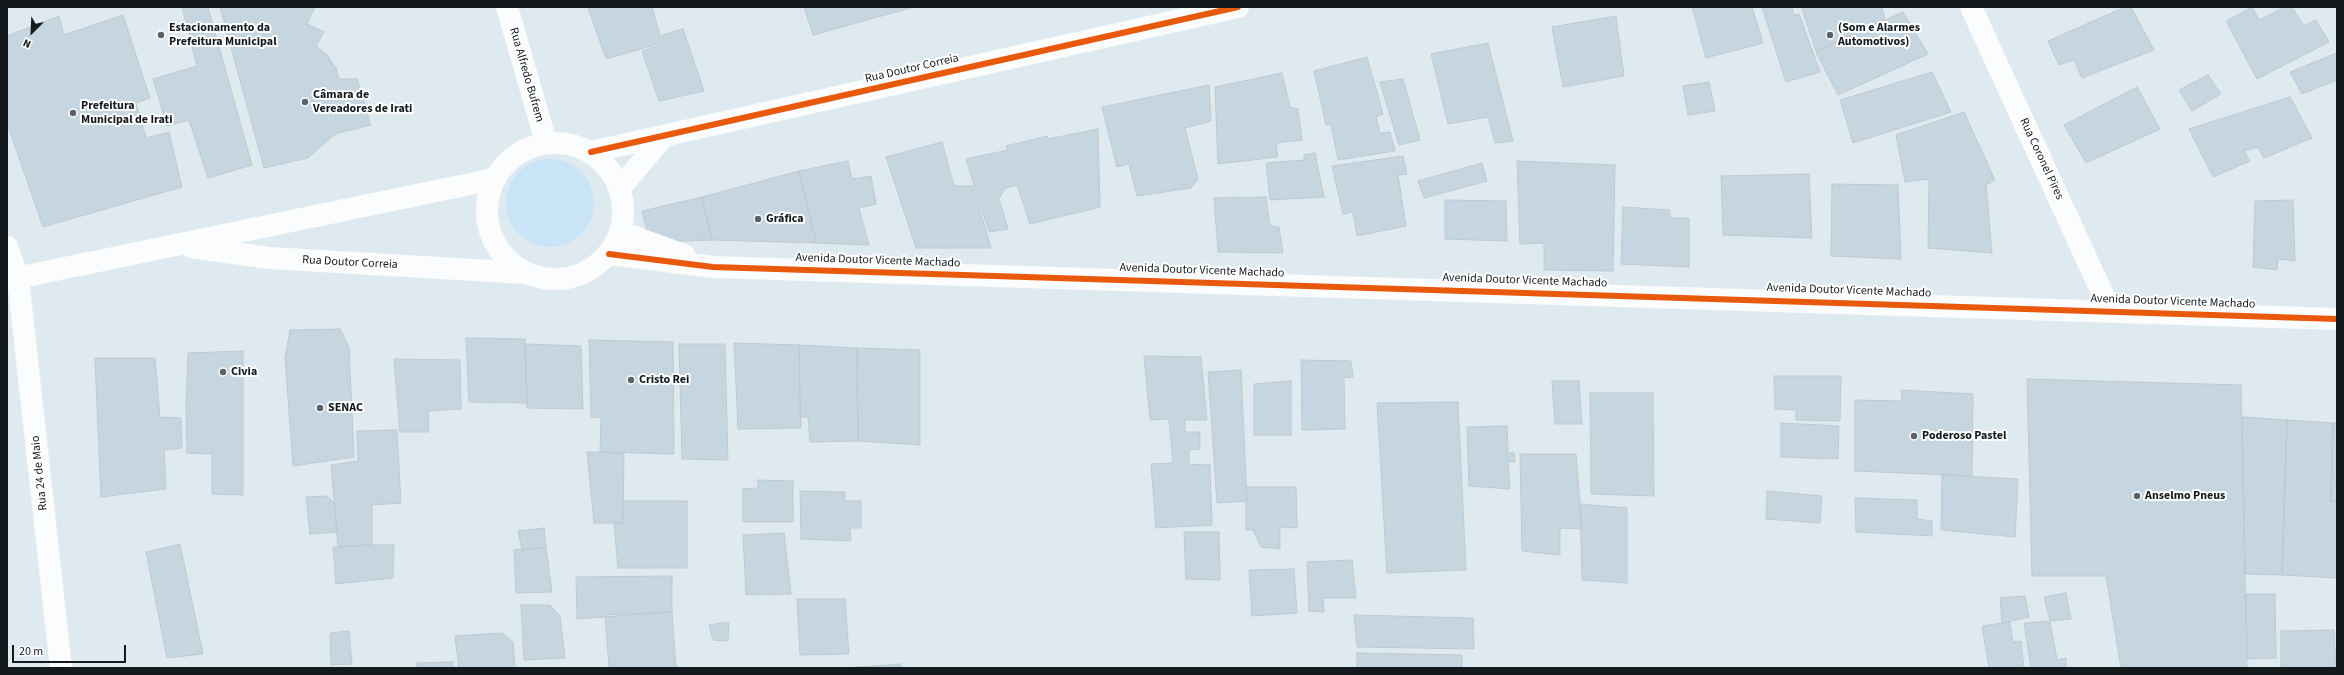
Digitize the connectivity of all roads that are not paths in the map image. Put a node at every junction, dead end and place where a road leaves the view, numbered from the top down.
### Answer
1 (507, 7) edge
2 (1238, 7) edge
3 (1971, 7) edge
4 (664, 136) junction
5 (546, 142) junction
6 (591, 152) junction
7 (494, 179) junction
8 (620, 188) junction
9 (621, 232) junction
10 (176, 244) junction
11 (7, 247) edge
12 (609, 254) junction
13 (713, 267) junction
14 (526, 273) junction
15 (13, 279) edge
16 (2110, 310) junction
17 (2337, 319) edge
18 (61, 668) edge

1 - 5 street, Rua Alfredo Bufrem
2 - 4 street, Rua Doutor Correia
3 - 16 street, Rua Coronel Pires
4 - 6 street, Rua Doutor Correia
4 - 8 street
5 - 6 street
5 - 7 street
6 - 8 street
7 - 10 street, Rua Doutor Correia
7 - 14 street
8 - 9 street
9 - 12 street
9 - 13 street
10 - 14 street, Rua Doutor Correia
10 - 15 street, Rua Doutor Correia
11 - 15 street, Rua 24 de Maio
12 - 13 street
12 - 14 street
13 - 16 street, Avenida Doutor Vicente Machado
15 - 18 street, Rua 24 de Maio
16 - 17 street, Avenida Doutor Vicente Machado

